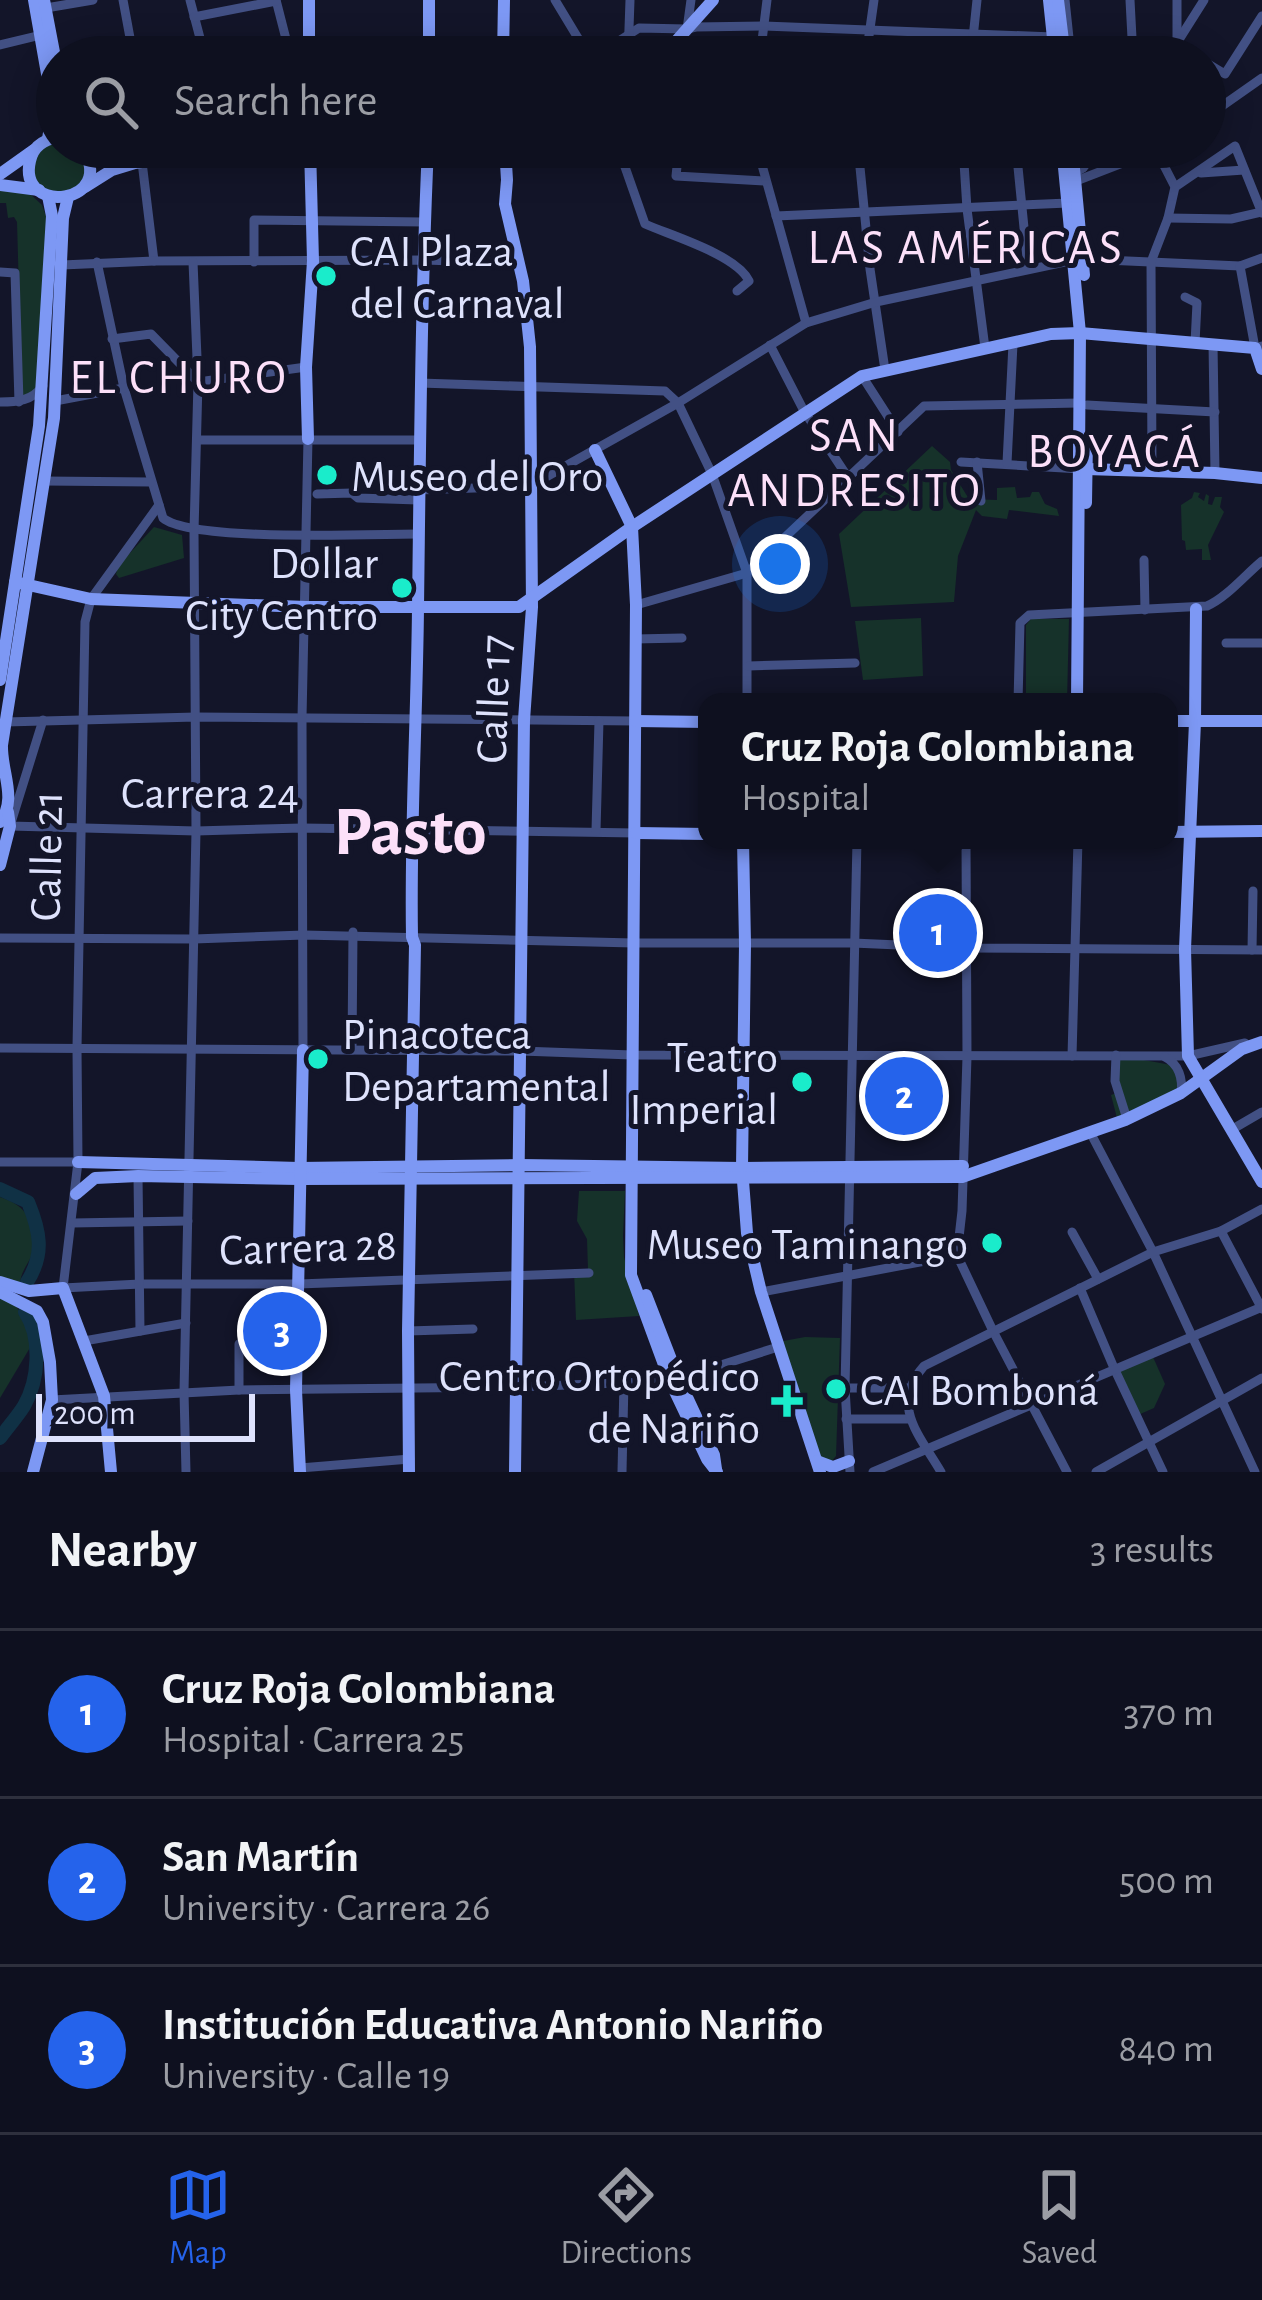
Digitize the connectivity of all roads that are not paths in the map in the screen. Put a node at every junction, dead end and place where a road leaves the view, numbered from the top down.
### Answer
1 (93, 0) edge
2 (123, 0) edge
3 (190, 0) edge
4 (276, 0) edge
5 (309, 0) edge
6 (429, 0) edge
7 (505, 0) edge
8 (555, 0) edge
9 (630, 0) edge
10 (691, 0) edge
11 (716, 0) edge
12 (766, 0) edge
13 (874, 0) edge
14 (977, 0) edge
15 (1049, 0) edge
16 (1062, 0) edge
17 (1130, 0) edge
18 (1177, 0) edge
19 (1204, 0) edge
20 (40, 4) edge
21 (1262, 16) edge
22 (194, 17) junction
23 (764, 26) junction
24 (692, 28) junction
25 (870, 32) junction
26 (41, 35) joint
27 (629, 35) joint
28 (973, 35) junction
29 (36, 36) edge
30 (37, 36) edge
31 (48, 36) edge
32 (130, 36) edge
33 (200, 36) edge
34 (285, 36) edge
35 (309, 36) edge
36 (429, 36) edge
37 (504, 36) edge
38 (577, 36) edge
39 (685, 36) edge
40 (763, 36) edge
41 (869, 36) edge
42 (1013, 36) edge
43 (1053, 36) edge
44 (1066, 36) edge
45 (1132, 36) edge
46 (1177, 36) edge
47 (1182, 36) edge
48 (0, 45) edge
49 (1226, 72) edge
50 (1262, 78) edge
51 (1226, 103) edge
52 (35, 149) joint
53 (1226, 152) edge
54 (90, 168) edge
55 (116, 168) edge
56 (150, 168) edge
57 (310, 168) edge
58 (427, 168) edge
59 (506, 168) edge
60 (625, 168) edge
61 (677, 168) edge
62 (762, 168) edge
63 (860, 168) edge
64 (964, 168) edge
65 (1017, 168) edge
66 (1064, 168) edge
67 (1077, 168) edge
68 (1083, 168) edge
69 (1098, 168) edge
70 (1168, 168) edge
71 (1203, 168) edge
72 (1244, 170) junction
73 (1196, 173) junction
74 (0, 174) edge
75 (1078, 174) junction
76 (765, 182) junction
77 (0, 185) edge
78 (84, 187) junction
79 (1175, 188) junction
80 (43, 193) junction
81 (68, 197) junction
82 (1068, 203) junction
83 (1020, 204) junction
84 (967, 208) junction
85 (1262, 212) edge
86 (864, 213) junction
87 (776, 216) junction
88 (1168, 218) junction
89 (311, 219) junction
90 (424, 222) junction
91 (1262, 257) edge
92 (424, 260) junction
93 (1078, 260) junction
94 (154, 261) junction
95 (313, 261) junction
96 (97, 262) junction
97 (194, 262) junction
98 (254, 262) junction
99 (1151, 262) junction
100 (520, 263) junction
101 (62, 265) junction
102 (1240, 266) junction
103 (1028, 268) junction
104 (0, 272) edge
105 (976, 279) junction
106 (737, 291) dead end
107 (1185, 296) dead end
108 (876, 302) junction
109 (806, 323) junction
110 (1084, 333) junction
111 (112, 339) junction
112 (1195, 343) junction
113 (1013, 344) junction
114 (1150, 344) junction
115 (1213, 344) junction
116 (770, 345) junction
117 (1259, 347) edge
118 (985, 348) junction
119 (0, 352) edge
120 (17, 353) junction
121 (306, 367) junction
122 (1262, 369) edge
123 (885, 370) junction
124 (862, 376) junction
125 (198, 382) junction
126 (420, 383) junction
127 (43, 386) junction
128 (531, 386) junction
129 (124, 388) junction
130 (55, 401) junction
131 (0, 402) edge
132 (19, 402) junction
133 (678, 403) junction
134 (1011, 404) junction
135 (1083, 404) junction
136 (1152, 407) junction
137 (804, 411) junction
138 (1215, 412) junction
139 (39, 426) junction
140 (898, 432) junction
141 (308, 439) junction
142 (198, 440) junction
143 (418, 440) junction
144 (595, 451) junction
145 (961, 462) dead end
146 (977, 462) junction
147 (1007, 463) junction
148 (1082, 469) junction
149 (1152, 469) junction
150 (1215, 472) junction
151 (712, 474) junction
152 (1262, 478) edge
153 (849, 479) junction
154 (44, 481) junction
155 (151, 482) junction
156 (530, 486) junction
157 (317, 494) dead end
158 (418, 495) junction
159 (981, 501) dead end
160 (158, 505) junction
161 (632, 527) junction
162 (194, 531) junction
163 (417, 534) junction
164 (304, 535) junction
165 (1144, 560) dead end
166 (1262, 561) edge
167 (747, 573) junction
168 (22, 584) junction
169 (531, 597) junction
170 (92, 599) junction
171 (195, 602) junction
172 (636, 605) junction
173 (306, 607) junction
174 (418, 607) junction
175 (1196, 609) junction
176 (1145, 610) junction
177 (1083, 612) junction
178 (5, 619) edge
179 (682, 638) dead end
180 (635, 639) junction
181 (1226, 643) dead end
182 (1262, 643) edge
183 (855, 663) dead end
184 (748, 666) junction
185 (0, 680) edge
186 (747, 693) edge
187 (1018, 693) edge
188 (1080, 693) edge
189 (196, 717) junction
190 (83, 718) junction
191 (302, 718) junction
192 (413, 719) junction
193 (43, 720) junction
194 (524, 720) junction
195 (1262, 721) edge
196 (3, 722) edge
197 (599, 722) junction
198 (636, 722) junction
199 (698, 722) edge
200 (1178, 722) edge
201 (1195, 722) junction
202 (5, 821) edge
203 (81, 827) junction
204 (302, 828) junction
205 (410, 829) junction
206 (524, 830) junction
207 (196, 831) junction
208 (596, 831) junction
209 (1262, 831) edge
210 (1178, 832) edge
211 (1191, 832) junction
212 (636, 833) junction
213 (698, 834) edge
214 (743, 849) edge
215 (857, 849) edge
216 (966, 849) edge
217 (1078, 849) edge
218 (0, 865) edge
219 (1253, 891) dead end
220 (353, 934) junction
221 (304, 935) junction
222 (0, 938) edge
223 (80, 938) junction
224 (412, 938) junction
225 (194, 939) junction
226 (523, 941) junction
227 (634, 943) junction
228 (853, 943) junction
229 (745, 944) junction
230 (1075, 947) junction
231 (967, 948) junction
232 (1185, 949) junction
233 (1257, 950) edge
234 (1262, 1040) edge
235 (0, 1048) edge
236 (77, 1048) junction
237 (193, 1049) junction
238 (302, 1050) junction
239 (352, 1050) junction
240 (412, 1050) junction
241 (521, 1051) junction
242 (632, 1054) junction
243 (744, 1055) junction
244 (851, 1055) junction
245 (1116, 1055) junction
246 (1160, 1055) junction
247 (1072, 1056) junction
248 (1188, 1056) junction
249 (967, 1057) junction
250 (1201, 1080) junction
251 (1181, 1093) junction
252 (1262, 1112) edge
253 (1127, 1119) junction
254 (1232, 1130) junction
255 (1090, 1132) junction
256 (0, 1162) edge
257 (78, 1162) junction
258 (520, 1171) junction
259 (963, 1171) junction
260 (189, 1172) junction
261 (412, 1172) junction
262 (633, 1172) junction
263 (850, 1172) junction
264 (299, 1173) junction
265 (742, 1173) junction
266 (1260, 1173) edge
267 (138, 1176) junction
268 (95, 1178) junction
269 (76, 1194) junction
270 (1262, 1209) edge
271 (188, 1221) junction
272 (139, 1222) junction
273 (72, 1223) junction
274 (1221, 1231) junction
275 (1072, 1232) dead end
276 (1153, 1252) junction
277 (957, 1255) junction
278 (848, 1273) junction
279 (519, 1274) junction
280 (589, 1274) dead end
281 (408, 1279) junction
282 (1098, 1279) junction
283 (140, 1284) junction
284 (299, 1284) junction
285 (188, 1286) junction
286 (3, 1288) edge
287 (63, 1288) junction
288 (1080, 1288) junction
289 (761, 1292) junction
290 (29, 1298) junction
291 (1262, 1308) edge
292 (187, 1323) junction
293 (473, 1329) dead end
294 (140, 1331) junction
295 (407, 1331) junction
296 (993, 1331) junction
297 (1190, 1335) junction
298 (84, 1341) junction
299 (239, 1344) dead end
300 (778, 1347) junction
301 (1114, 1368) junction
302 (1262, 1378) edge
303 (675, 1380) junction
304 (625, 1382) junction
305 (517, 1388) junction
306 (845, 1388) junction
307 (909, 1388) junction
308 (407, 1389) junction
309 (239, 1390) junction
310 (296, 1390) junction
311 (184, 1392) junction
312 (104, 1396) junction
313 (52, 1400) junction
314 (1220, 1401) junction
315 (1031, 1406) junction
316 (847, 1419) junction
317 (909, 1419) junction
318 (1147, 1442) junction
319 (928, 1449) junction
320 (409, 1466) edge
321 (818, 1466) edge
322 (850, 1467) edge
323 (300, 1470) edge
324 (717, 1471) edge
325 (33, 1472) edge
326 (111, 1472) edge
327 (186, 1472) edge
328 (515, 1472) edge
329 (622, 1472) edge
330 (873, 1472) edge
331 (941, 1472) edge
332 (1067, 1472) edge
333 (1096, 1472) edge
334 (1162, 1472) edge
335 (1256, 1472) edge

1 - 20 street
2 - 32 street
3 - 22 street
4 - 22 street
4 - 34 street
5 - 35 street
6 - 36 street
7 - 37 street
8 - 38 street
9 - 27 street
10 - 24 street
11 - 24 street
12 - 23 street
13 - 25 street
14 - 28 street
15 - 43 street
16 - 44 street
17 - 45 street
18 - 46 street
19 - 47 street
20 - 26 street
20 - 31 street
21 - 49 street
22 - 33 street
23 - 24 street
23 - 25 street
23 - 40 street
24 - 27 street
24 - 39 street
25 - 28 street
25 - 41 street
26 - 30 street
28 - 42 street
29 - 48 street
50 - 51 street
52 - 74 street
52 - 80 street
53 - 72 street
54 - 78 street
55 - 78 street
56 - 94 street
57 - 89 street
58 - 90 street
59 - 100 street, Calle 17
60 - 106 street
61 - 76 street
62 - 76 street
63 - 86 street
64 - 84 street
65 - 83 street
66 - 82 street
67 - 75 street
68 - 75 street
69 - 75 street
70 - 79 street
71 - 73 street
72 - 73 street
72 - 85 street
73 - 79 street
75 - 93 street
76 - 87 street
77 - 80 street
78 - 81 street
79 - 88 street
80 - 81 street
80 - 127 street
81 - 101 street
82 - 83 street
82 - 93 street
83 - 84 street
83 - 103 street
84 - 86 street
84 - 105 street
85 - 88 street
86 - 87 street
86 - 108 street
87 - 109 street
88 - 99 street
89 - 90 street
89 - 95 street
89 - 98 street
90 - 92 street
91 - 102 street
92 - 95 street
92 - 100 street
92 - 126 street
93 - 99 street
93 - 103 street
93 - 110 street
94 - 96 street
94 - 97 street
95 - 98 street
95 - 121 street
96 - 101 street
96 - 111 street
97 - 98 street
97 - 125 street
99 - 102 street
99 - 114 street
100 - 128 street, Calle 17
101 - 130 street
102 - 117 street
103 - 105 street
104 - 120 street
105 - 108 street
105 - 118 street
107 - 112 street
108 - 109 street
108 - 123 street
109 - 116 street
110 - 113 street
110 - 114 street
110 - 135 street
111 - 125 street
111 - 129 street
112 - 114 street
112 - 115 street
113 - 118 street
113 - 134 street
114 - 136 street
115 - 117 street
115 - 138 street
116 - 133 street
116 - 137 street
117 - 122 street
118 - 123 street
119 - 120 street
120 - 132 street
121 - 125 street
121 - 141 street
123 - 124 street
124 - 137 street
124 - 140 street
125 - 142 street
126 - 128 street
126 - 143 street
127 - 132 street
127 - 139 street
128 - 133 street
128 - 156 street, Calle 17
129 - 130 street
129 - 155 street
130 - 154 street
131 - 132 street
132 - 139 street
133 - 144 street
133 - 151 street
134 - 135 street
134 - 140 street
134 - 147 street
135 - 136 street
135 - 148 street
136 - 138 street
136 - 149 street
137 - 151 street
137 - 153 street
138 - 150 street
139 - 168 street
140 - 153 street
141 - 142 street
141 - 143 street
141 - 164 street
142 - 162 street
143 - 158 street
144 - 156 street
144 - 161 street
145 - 146 street
146 - 147 street
146 - 159 street
147 - 148 street
148 - 149 street
148 - 177 street
149 - 150 street
150 - 152 street
151 - 161 street
151 - 167 street
153 - 167 street
154 - 155 street
154 - 168 street
155 - 160 street
156 - 158 street
156 - 169 street, Calle 17
157 - 158 street
158 - 163 street
160 - 162 street
160 - 170 street, Calle 21
161 - 169 street
161 - 172 street
162 - 164 street
162 - 171 street
163 - 164 street
163 - 174 street
164 - 173 street
165 - 176 street
166 - 175 street
167 - 172 street
167 - 184 street
168 - 170 street
168 - 178 street
168 - 196 street
169 - 174 street
169 - 194 street, Calle 17
170 - 171 street
170 - 190 street, Calle 21
171 - 173 street
171 - 189 street
172 - 180 street
173 - 174 street
173 - 191 street
174 - 192 street
175 - 176 street
175 - 201 street
176 - 177 street
177 - 187 street
177 - 188 street
178 - 185 street
179 - 180 street
180 - 198 street
181 - 182 street
183 - 184 street
184 - 186 street
189 - 190 street
189 - 191 street
189 - 207 street
190 - 193 street
190 - 203 street, Calle 21
191 - 192 street
191 - 204 street
192 - 194 street
192 - 205 street
193 - 196 street
193 - 202 street
194 - 197 street
194 - 206 street, Calle 17
195 - 201 street
196 - 202 street
197 - 198 street
197 - 208 street
198 - 199 street
198 - 212 street
200 - 201 street
201 - 211 street
202 - 203 street, Carrera 24
202 - 218 street
203 - 207 street, Carrera 24
203 - 223 street, Calle 21
204 - 205 street, Carrera 24
204 - 207 street, Carrera 24
204 - 221 street
205 - 206 street, Carrera 24
205 - 224 street
206 - 208 street, Carrera 24
206 - 226 street, Calle 17
207 - 225 street
208 - 212 street, Carrera 24
209 - 211 street
210 - 211 street
211 - 232 street
212 - 213 street, Carrera 24
212 - 227 street
214 - 229 street
215 - 228 street
216 - 231 street
217 - 230 street
219 - 233 street
220 - 221 street
220 - 224 street
220 - 239 street
221 - 225 street
221 - 238 street
222 - 223 street
223 - 225 street
223 - 236 street, Calle 21
224 - 226 street
224 - 240 street
225 - 237 street
226 - 227 street
226 - 241 street, Calle 17
227 - 229 street
227 - 242 street
228 - 229 street
228 - 231 street
228 - 244 street
229 - 243 street
230 - 231 street
230 - 232 street
230 - 247 street
231 - 249 street
232 - 233 street
232 - 248 street
234 - 248 street
234 - 250 street
235 - 236 street
236 - 237 street
236 - 257 street, Calle 21
237 - 238 street
237 - 260 street
238 - 239 street
238 - 264 street
239 - 240 street
240 - 241 street
240 - 261 street
241 - 242 street
241 - 258 street, Calle 17
242 - 243 street
242 - 262 street
243 - 244 street
243 - 265 street
244 - 249 street
244 - 263 street
245 - 246 street
245 - 247 street
245 - 253 street
246 - 248 street
246 - 251 street
247 - 249 street
248 - 250 street
249 - 259 street
250 - 251 street
250 - 254 street
251 - 253 street
252 - 254 street
253 - 255 street
254 - 266 street
255 - 259 street
255 - 276 street
256 - 257 street
257 - 260 street
257 - 268 street
257 - 269 street, Calle 21
258 - 261 street
258 - 262 street
258 - 279 street, Calle 17
259 - 263 street
259 - 277 street
260 - 264 street
260 - 267 street
260 - 271 street
261 - 264 street
261 - 281 street
262 - 265 street
262 - 303 street
263 - 265 street
263 - 278 street
264 - 284 street
265 - 289 street
267 - 268 street
267 - 272 street
268 - 269 street
269 - 273 street, Calle 21
270 - 274 street
271 - 272 street
271 - 285 street
272 - 273 street
272 - 283 street
273 - 287 street, Calle 21
274 - 276 street
274 - 291 street
275 - 282 street
276 - 282 street
276 - 297 street
277 - 278 street
277 - 296 street
278 - 289 street
278 - 306 street
279 - 280 street, Carrera 28
279 - 281 street, Carrera 28
279 - 305 street, Calle 17
281 - 284 street, Carrera 28
281 - 295 street
282 - 288 street
283 - 285 street, Carrera 28
283 - 287 street, Carrera 28
283 - 294 street
284 - 285 street, Carrera 28
284 - 310 street
285 - 292 street
286 - 290 street
287 - 290 street, Carrera 28
287 - 298 street, Calle 21
288 - 296 street
288 - 301 street
289 - 300 street
290 - 313 street
291 - 297 street
292 - 294 street
292 - 311 street
293 - 295 street
294 - 298 street
295 - 308 street
296 - 307 street
296 - 315 street
297 - 301 street
297 - 314 street
298 - 312 street, Calle 21
299 - 309 street
300 - 303 street
300 - 321 street
301 - 315 street
301 - 318 street
302 - 314 street
303 - 304 street
303 - 324 street
304 - 305 street
304 - 329 street
305 - 308 street
305 - 328 street, Calle 17
306 - 307 street
306 - 316 street
307 - 317 street
308 - 310 street
308 - 320 street
309 - 310 street
309 - 311 street
310 - 323 street
311 - 312 street
311 - 327 street
312 - 313 street
312 - 326 street, Calle 21
313 - 325 street
314 - 318 street
314 - 335 street
315 - 319 street
315 - 332 street
316 - 317 street
316 - 322 street
317 - 319 street
318 - 333 street
318 - 334 street
319 - 330 street
319 - 331 street
320 - 323 street
321 - 322 street

